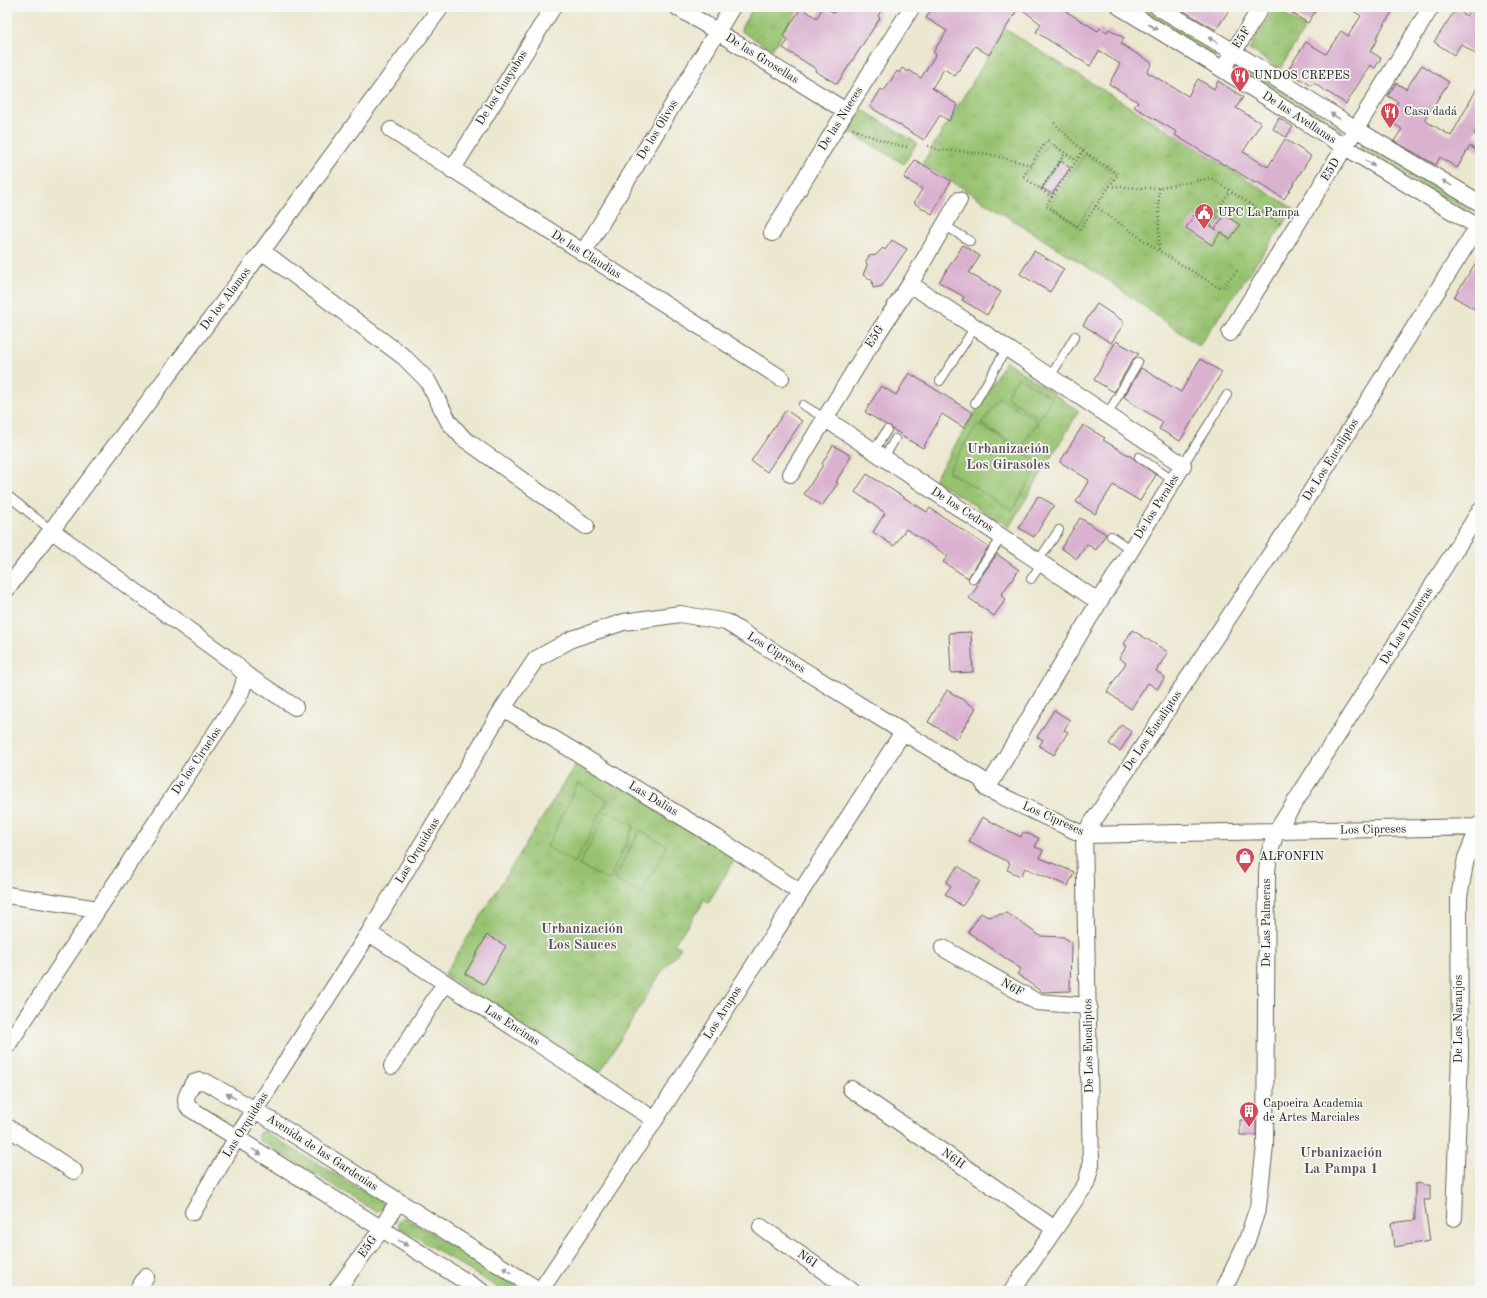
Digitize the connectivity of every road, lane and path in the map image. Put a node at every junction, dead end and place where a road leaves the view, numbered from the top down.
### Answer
1 (441, 7) edge
2 (553, 7) edge
3 (677, 7) edge
4 (732, 7) edge
5 (912, 7) edge
6 (1120, 7) edge
7 (1158, 7) edge
8 (1261, 7) edge
9 (1431, 7) edge
10 (717, 32) junction
11 (1234, 52) junction
12 (1222, 69) junction
13 (842, 117) junction
14 (1054, 123) dead end
15 (1356, 129) junction
16 (391, 130) dead end
17 (928, 146) dead end
18 (909, 147) dead end
19 (1345, 147) junction
20 (1083, 150) junction
21 (1066, 153) junction
22 (1077, 161) junction
23 (1031, 165) junction
24 (452, 170) junction
25 (1109, 186) junction
26 (1159, 188) junction
27 (1041, 189) junction
28 (1230, 191) junction
29 (1052, 196) junction
30 (959, 200) dead end
31 (1480, 203) edge
32 (1095, 206) junction
33 (1214, 215) junction
34 (1221, 220) dead end
35 (1208, 224) dead end
36 (944, 225) junction
37 (1479, 226) edge
38 (1293, 231) junction
39 (772, 233) dead end
40 (970, 241) dead end
41 (262, 251) junction
42 (1159, 251) junction
43 (583, 253) junction
44 (1237, 271) dead end
45 (910, 284) junction
46 (975, 327) junction
47 (1230, 332) dead end
48 (1075, 336) dead end
49 (1007, 348) junction
50 (1138, 362) dead end
51 (1050, 377) junction
52 (781, 378) dead end
53 (940, 381) dead end
54 (1227, 395) dead end
55 (975, 403) dead end
56 (803, 405) dead end
57 (1107, 415) junction
58 (826, 419) junction
59 (888, 430) dead end
60 (895, 438) dead end
61 (879, 454) junction
62 (1139, 457) dead end
63 (1183, 465) junction
64 (791, 474) dead end
65 (1174, 481) junction
66 (7, 495) edge
67 (1480, 511) edge
68 (586, 526) dead end
69 (51, 530) junction
70 (1059, 530) dead end
71 (1110, 536) dead end
72 (1002, 537) junction
73 (1131, 550) junction
74 (1040, 562) junction
75 (973, 579) dead end
76 (1031, 579) dead end
77 (7, 589) edge
78 (1099, 602) junction
79 (726, 622) joint
80 (245, 674) junction
81 (295, 707) dead end
82 (503, 708) junction
83 (903, 732) junction
84 (987, 789) junction
85 (1479, 826) edge
86 (1276, 832) junction
87 (1084, 835) junction
88 (800, 892) junction
89 (7, 895) edge
90 (98, 909) junction
91 (369, 933) junction
92 (942, 948) dead end
93 (445, 983) junction
94 (1089, 1006) junction
95 (7, 1046) edge
96 (392, 1066) dead end
97 (851, 1089) dead end
98 (255, 1110) junction
99 (656, 1120) junction
100 (7, 1127) edge
101 (236, 1139) junction
102 (74, 1171) dead end
103 (398, 1201) junction
104 (193, 1212) dead end
105 (1454, 1218) dead end
106 (761, 1227) dead end
107 (381, 1230) junction
108 (1055, 1230) junction
109 (146, 1277) dead end
110 (137, 1291) edge
111 (336, 1291) edge
112 (481, 1291) edge
113 (540, 1291) edge
114 (852, 1291) edge
115 (1012, 1291) edge
116 (1223, 1291) edge

1 - 41 street, De los Alamos
2 - 24 street, De los Guayabos
3 - 10 street, De las Grosellas
4 - 10 street, De los Olivos
5 - 13 street, De las Nueces
6 -> 12 street, De las Avellanas
11 -> 7 street, De las Avellanas
8 - 11 street, E5F
9 - 15 street, E5D
10 - 13 street, De las Grosellas
10 - 43 street, De los Olivos
11 - 12 street, E5F
15 -> 11 street, De las Avellanas
12 - 19 street, De las Avellanas
13 - 18 path
13 - 39 street, De las Nueces
14 - 20 path
15 - 19 street, E5D
31 -> 15 street, De las Avellanas
16 - 24 street, De las Claudias
17 - 23 path
19 -> 37 street, De las Avellanas
19 - 38 street, E5D
20 - 22 path
20 - 25 path
21 - 22 path
21 - 23 path
21 - 27 path
22 - 29 path
23 - 27 path
24 - 43 street, De las Claudias
25 - 26 path
25 - 32 path
26 - 28 path
26 - 42 path
27 - 29 path
28 - 33 path
28 - 38 path
29 - 32 path
30 - 36 street, E5G
32 - 42 path
33 - 34 path
33 - 35 path
36 - 40 lane
36 - 45 street, E5G
37 - 87 street, De Los Eucaliptos
38 - 47 street, E5D
41 - 68 street
41 - 69 street, De los Alamos
42 - 44 path
43 - 52 street, De las Claudias
45 - 46 street, De los Perales
45 - 58 street, E5G
46 - 49 street, De los Perales
46 - 53 lane
48 - 51 lane
49 - 51 street, De los Perales
49 - 55 lane
50 - 57 lane
51 - 57 street, De los Perales
54 - 63 lane
56 - 58 lane
57 - 63 street, De los Perales
58 - 61 street, De los Cedros
58 - 64 street, E5G
59 - 61 lane
60 - 61 lane
61 - 72 street, De los Cedros
62 - 65 lane
63 - 65 street, De los Perales
65 - 73 street, De los Perales
66 - 69 lane
67 - 86 street, De Las Palmeras
69 - 77 street, De los Alamos
69 - 80 street
70 - 74 lane
71 - 73 lane
72 - 74 street, De los Cedros
72 - 75 lane
73 - 78 street, De los Perales
74 - 76 lane
74 - 78 street, De los Cedros
78 - 84 street, De los Perales
79 - 82 street, Las Orquideas
79 - 83 street, Los Cipreses
80 - 81 street
80 - 90 street, De los Ciruelos
82 - 88 street, Las Dalias
82 - 91 street, Las Orquideas
83 - 84 street, Los Cipreses
83 - 88 street, Los Arupos
84 - 87 street, Los Cipreses
85 - 86 street, Los Cipreses
85 - 105 street, De Los Naranjos
86 - 87 street, Los Cipreses
86 - 116 street, De Las Palmeras
87 - 94 street, De Los Eucaliptos
88 - 99 street, Los Arupos
89 - 90 street
90 - 95 street, De los Ciruelos
91 - 93 street, Las Encinas
91 - 98 street, Las Orquideas
92 - 94 street, N6F
93 - 96 street
93 - 99 street, Las Encinas
94 - 108 street, De Los Eucaliptos
97 - 108 street, N6H
98 - 101 street, Las Orquideas
98 -> 101 street, Avenida de las Gardenias
98 - 103 street, Avenida de las Gardenias
99 - 113 street, Los Arupos
100 - 102 street
101 - 104 street, Las Orquideas
101 -> 107 street, Avenida de las Gardenias
103 - 107 street, E5G
113 -> 103 street, Avenida de las Gardenias
106 - 114 street, N6I
107 - 111 street, E5G
107 -> 112 street, Avenida de las Gardenias
108 - 115 street, De Los Eucaliptos
109 - 110 street

